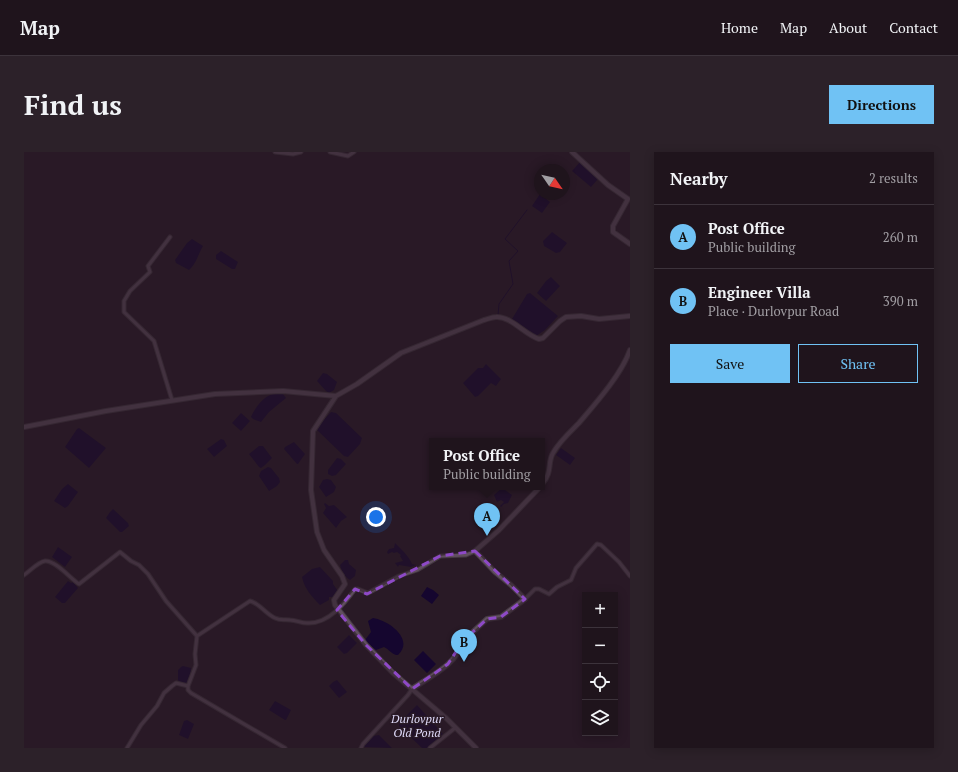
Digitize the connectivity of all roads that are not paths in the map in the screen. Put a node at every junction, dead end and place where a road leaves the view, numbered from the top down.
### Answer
1 (275, 152) edge
2 (301, 152) edge
3 (330, 152) edge
4 (354, 152) edge
5 (572, 152) edge
6 (170, 237) dead end
7 (630, 244) edge
8 (630, 316) edge
9 (630, 350) edge
10 (336, 396) junction
11 (172, 400) junction
12 (24, 427) edge
13 (545, 480) edge
14 (537, 490) edge
15 (475, 551) junction
16 (24, 575) edge
17 (630, 576) edge
18 (525, 599) junction
19 (337, 610) junction
20 (197, 636) junction
21 (188, 686) junction
22 (412, 689) junction
23 (455, 728) junction
24 (127, 748) edge
25 (285, 748) edge
26 (362, 748) edge
27 (430, 748) edge
28 (476, 748) edge

1 - 2 street
3 - 4 street
5 - 7 street
6 - 11 street
8 - 10 street
9 - 13 street
10 - 11 street
10 - 19 street
11 - 12 street
14 - 15 street
15 - 18 street
15 - 19 street
16 - 20 street
17 - 18 street
18 - 22 street
19 - 20 street
19 - 22 street
20 - 21 street
21 - 24 street
21 - 25 street
22 - 23 street
22 - 26 street
23 - 27 street
23 - 28 street

